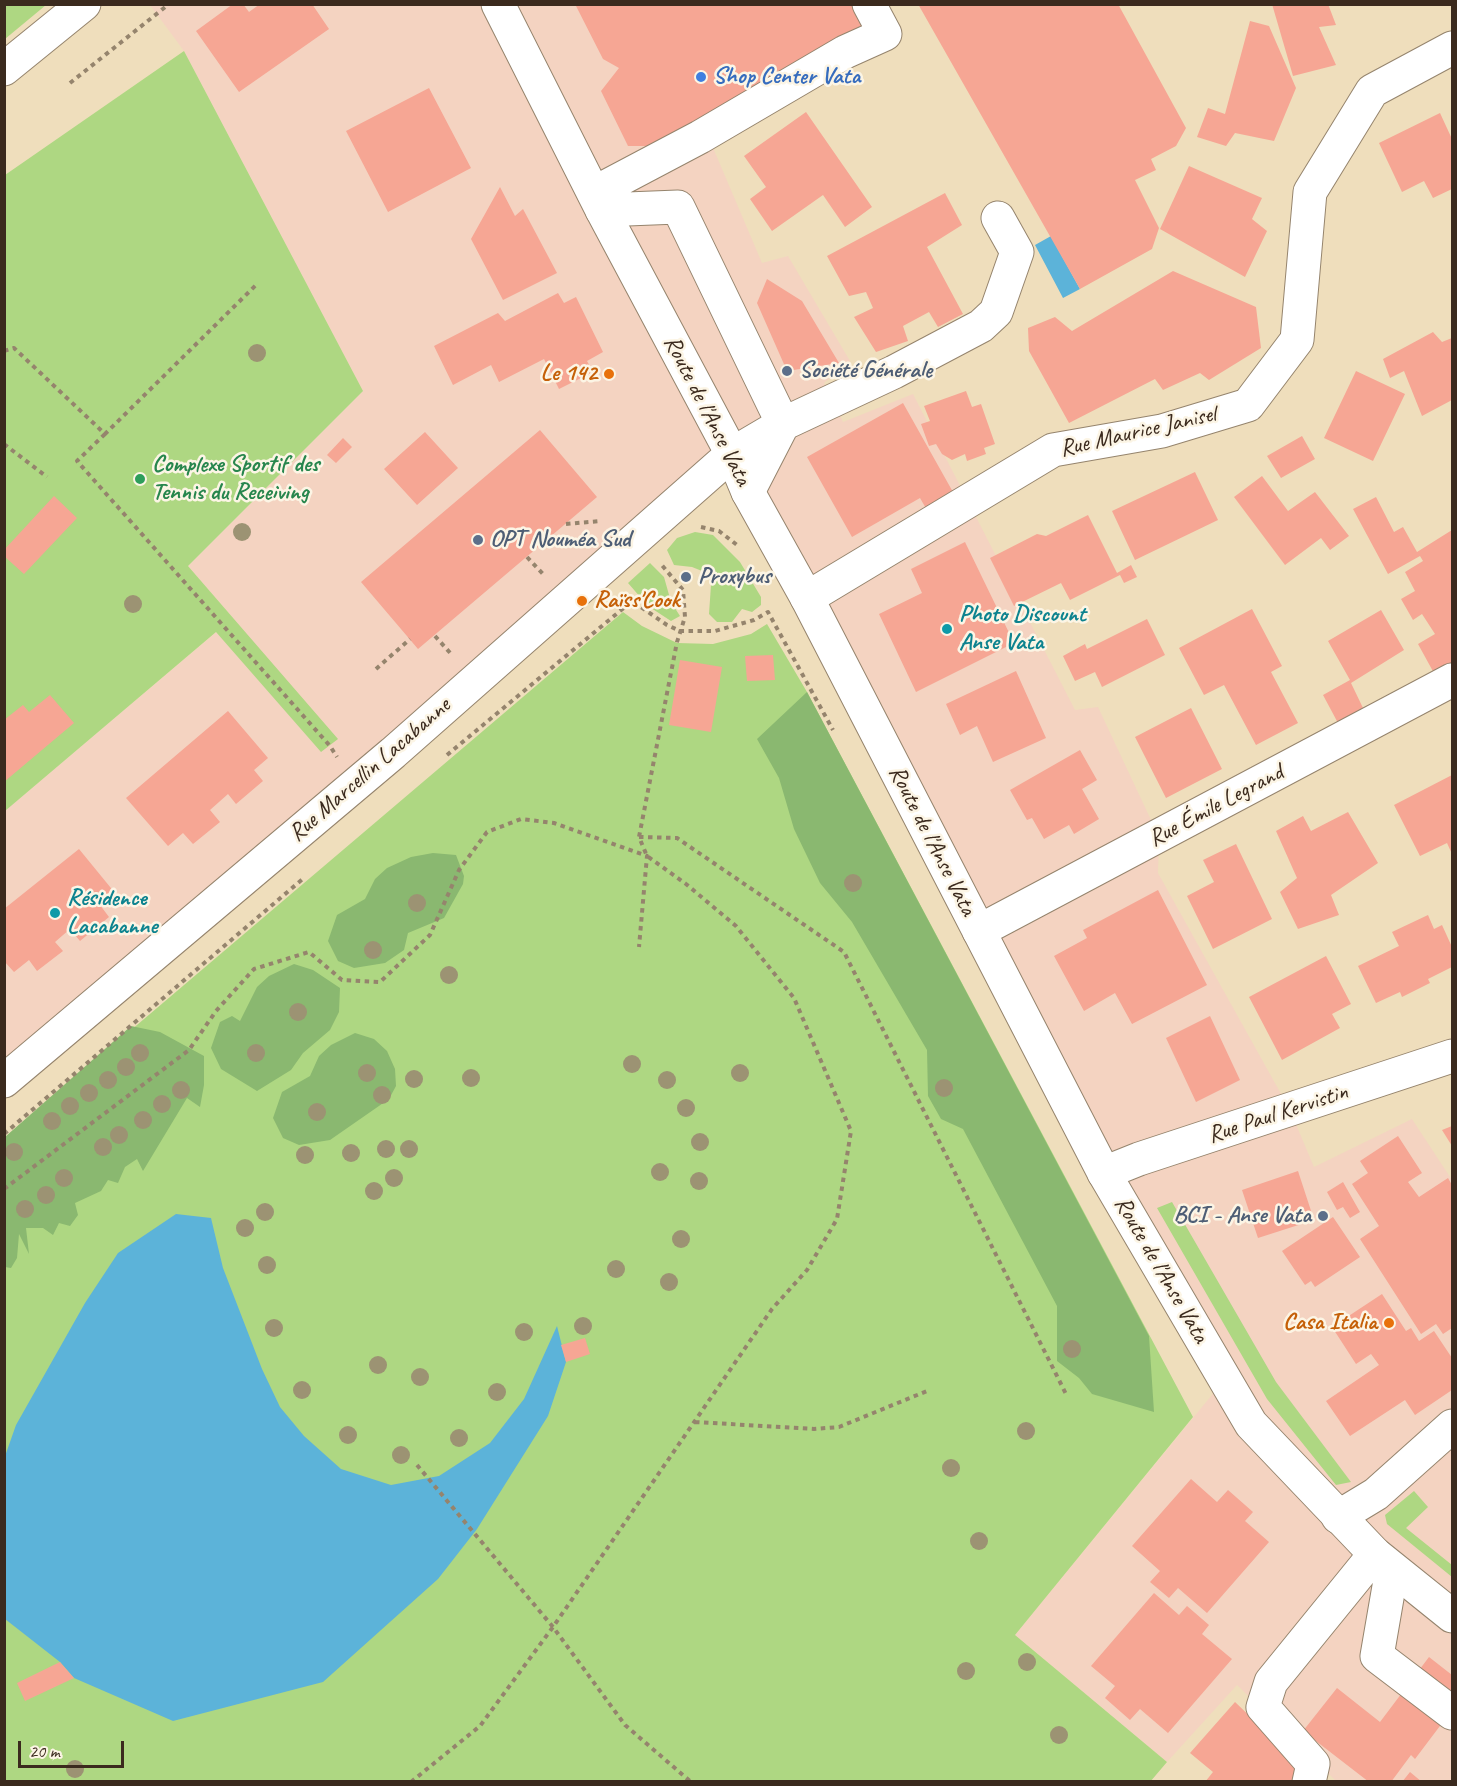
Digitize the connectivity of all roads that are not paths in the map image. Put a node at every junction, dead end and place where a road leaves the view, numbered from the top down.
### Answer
1 (84, 4) edge
2 (498, 4) edge
3 (868, 4) edge
4 (1452, 48) edge
5 (4, 69) edge
6 (598, 202) junction
7 (998, 218) dead end
8 (783, 424) junction
9 (732, 454) junction
10 (748, 492) junction
11 (807, 598) junction
12 (1452, 681) edge
13 (979, 931) junction
14 (1452, 1056) edge
15 (4, 1082) edge
16 (1104, 1173) junction
17 (1452, 1426) edge
18 (1338, 1517) junction
19 (1383, 1561) junction
20 (1452, 1616) edge
21 (1452, 1713) edge
22 (1309, 1782) edge

1 - 5 street
2 - 6 street, Route de l'Anse Vata
3 - 6 street
4 - 11 street, Rue Maurice Janisel
6 - 8 street
6 - 9 street, Route de l'Anse Vata
7 - 8 street, Rue Marcellin Lacabanne
8 - 9 street, Rue Marcellin Lacabanne
8 - 10 street
9 - 10 street, Route de l'Anse Vata
9 - 15 street, Rue Marcellin Lacabanne
10 - 11 street, Route de l'Anse Vata
11 - 13 street, Route de l'Anse Vata
12 - 13 street, Rue Émile Legrand
13 - 16 street, Route de l'Anse Vata
14 - 16 street, Rue Paul Kervistin
16 - 18 street, Route de l'Anse Vata
17 - 18 street
18 - 19 street, Route de l'Anse Vata
19 - 20 street, Route de l'Anse Vata
19 - 21 street
19 - 22 street

